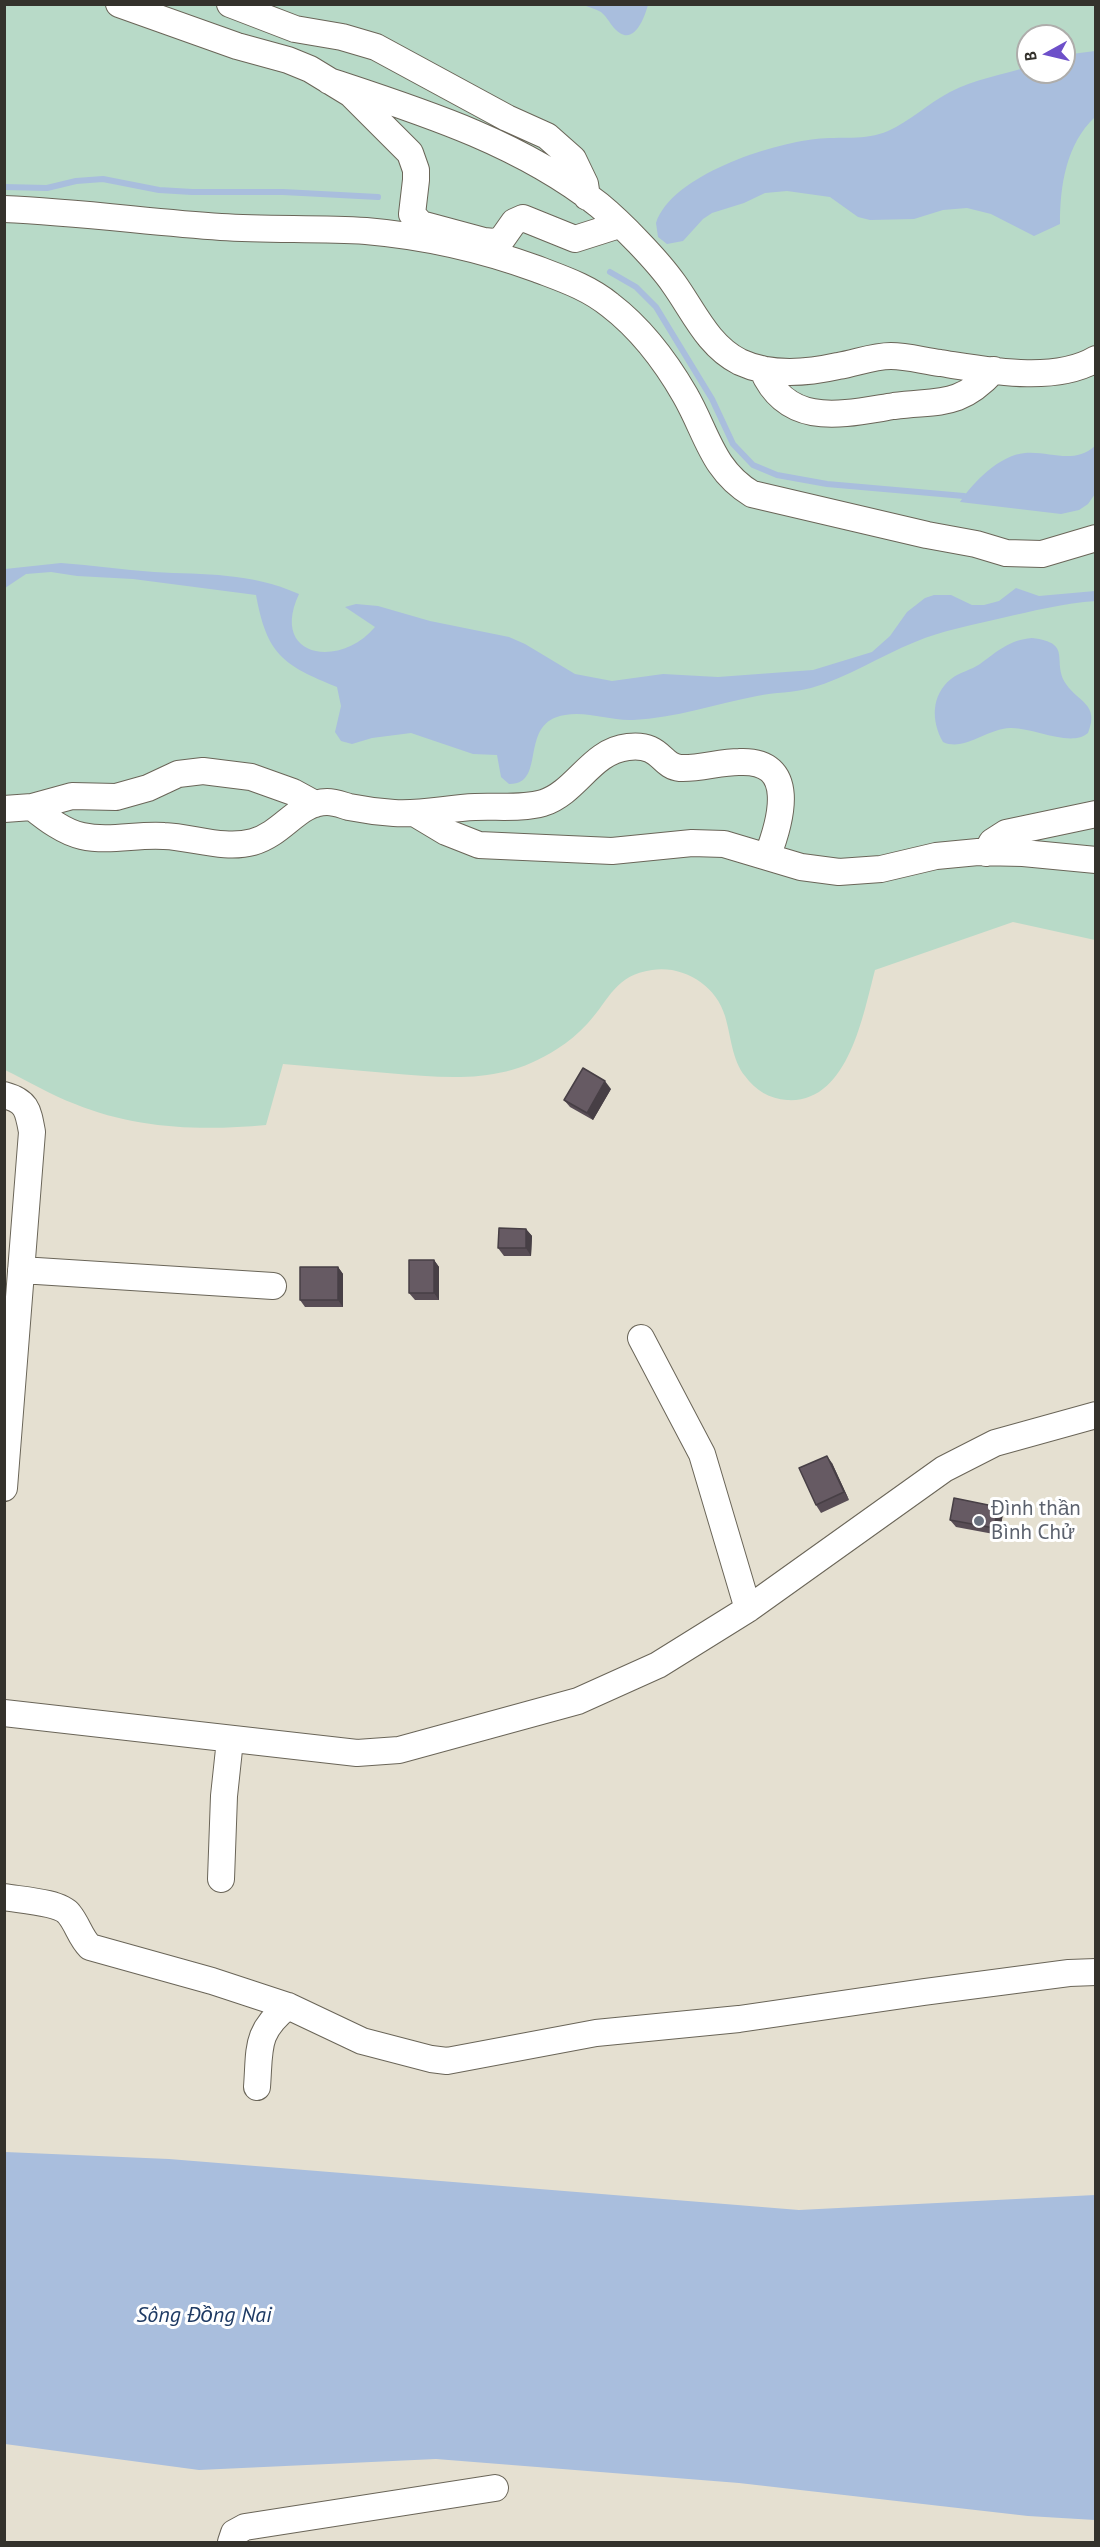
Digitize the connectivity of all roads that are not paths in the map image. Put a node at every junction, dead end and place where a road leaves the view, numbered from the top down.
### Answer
1 (119, 4) edge
2 (230, 4) edge
3 (329, 81) junction
4 (587, 197) junction
5 (4, 209) edge
6 (619, 225) junction
7 (1095, 359) edge
8 (762, 369) junction
9 (994, 370) junction
10 (1095, 538) edge
11 (315, 804) junction
12 (13, 805) edge
13 (416, 814) junction
14 (1095, 814) edge
15 (986, 853) junction
16 (767, 857) junction
17 (1095, 860) edge
18 (4, 1095) edge
19 (21, 1270) junction
20 (273, 1286) dead end
21 (642, 1338) dead end
22 (1095, 1415) edge
23 (4, 1488) edge
24 (748, 1609) junction
25 (4, 1713) edge
26 (230, 1740) junction
27 (221, 1879) dead end
28 (4, 1897) edge
29 (1095, 1972) edge
30 (288, 2006) junction
31 (257, 2087) dead end
32 (495, 2488) dead end
33 (231, 2542) edge

1 - 3 street
2 - 4 street
3 - 4 street
3 - 6 street
4 - 6 street
5 - 10 street
6 - 8 street
7 - 9 street
8 - 9 street
8 - 9 street
11 - 12 street
11 - 12 street
11 - 13 street
13 - 16 street
13 - 16 street
14 - 15 street
15 - 16 street
15 - 17 street
18 - 19 street
19 - 20 street
19 - 23 street
21 - 24 street
22 - 24 street
24 - 26 street
25 - 26 street
26 - 27 street
28 - 30 street
29 - 30 street
30 - 31 street
32 - 33 street

